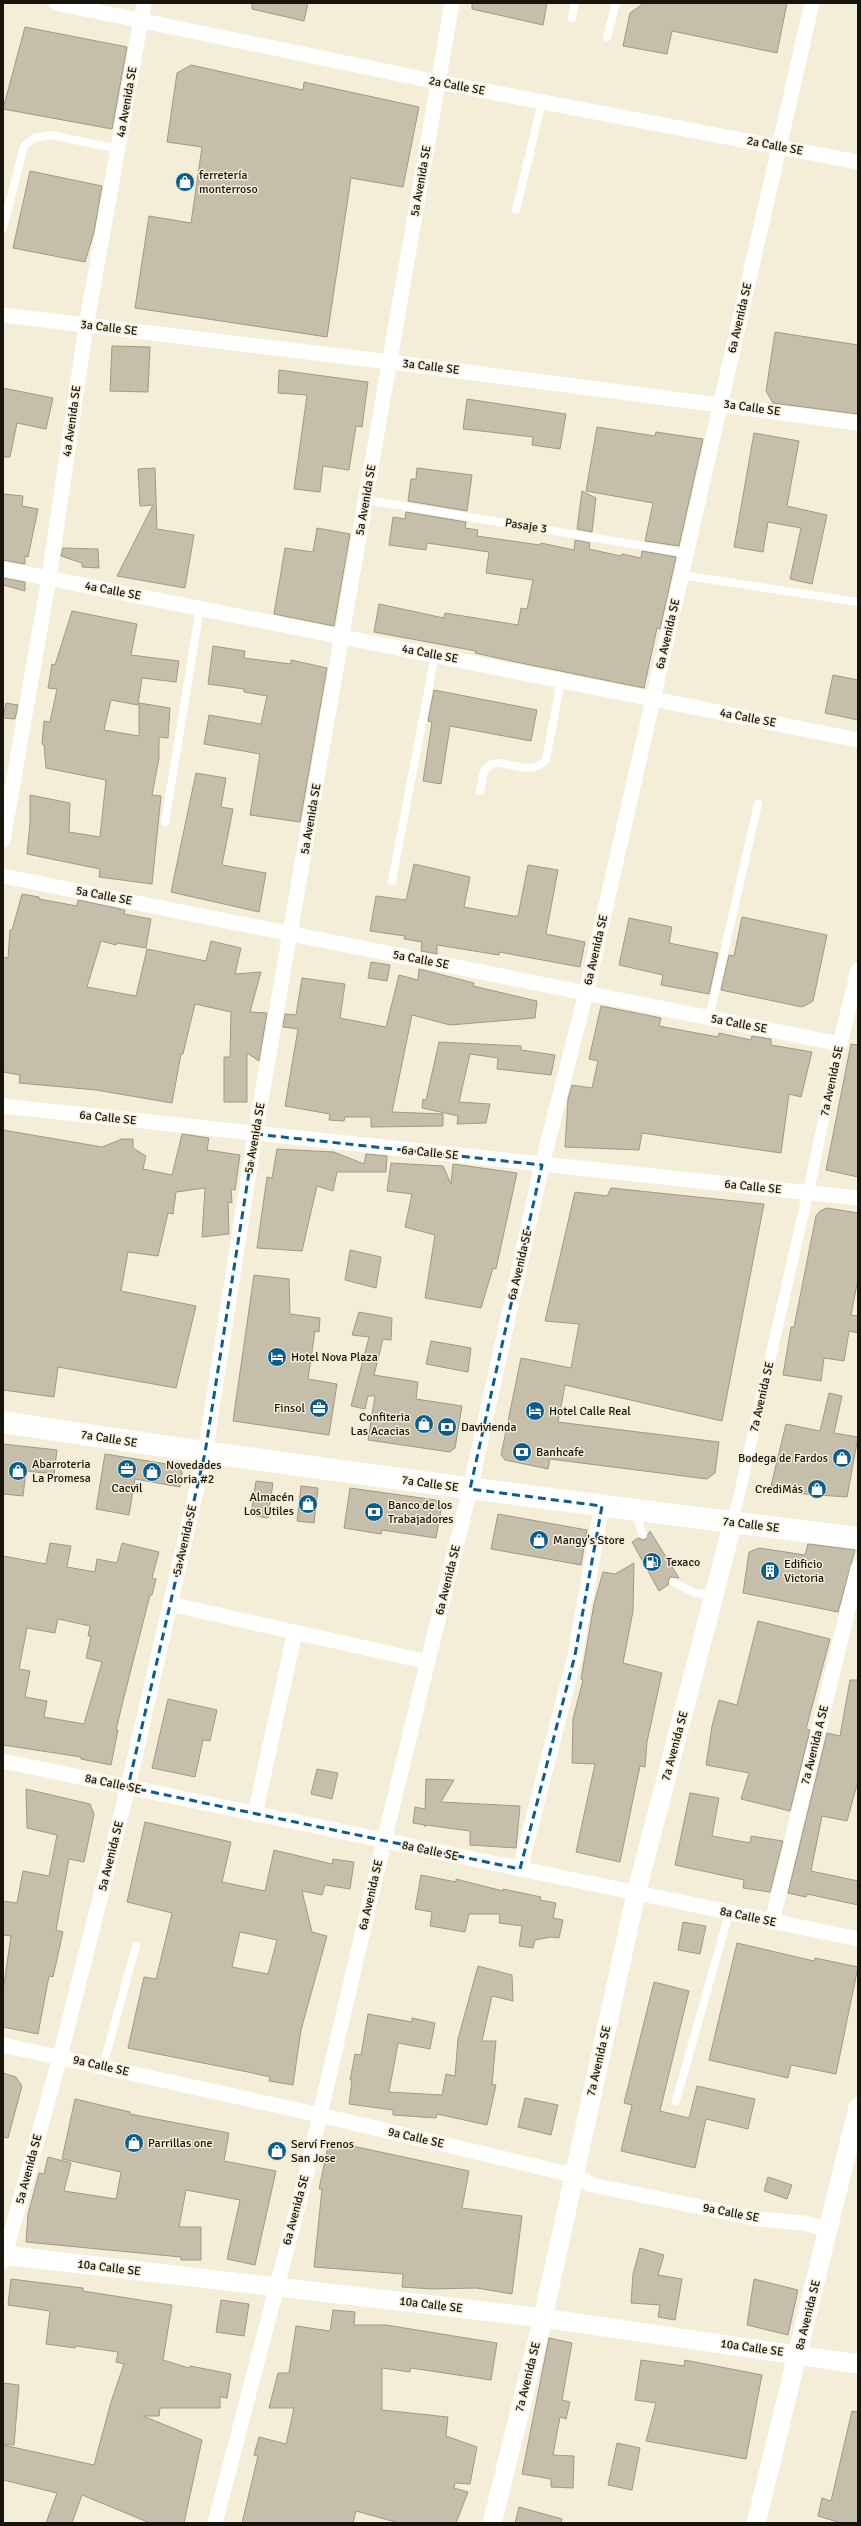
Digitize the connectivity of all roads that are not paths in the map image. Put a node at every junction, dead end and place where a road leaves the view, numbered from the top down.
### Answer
1 (56, 3) edge
2 (144, 3) edge
3 (452, 3) edge
4 (575, 3) edge
5 (616, 3) edge
6 (812, 3) edge
7 (572, 18) dead end
8 (142, 21) junction
9 (608, 37) dead end
10 (438, 82) junction
11 (542, 102) junction
12 (779, 147) junction
13 (119, 149) junction
14 (858, 162) edge
15 (516, 210) dead end
16 (3, 228) edge
17 (3, 315) edge
18 (86, 326) junction
19 (390, 362) junction
20 (720, 404) junction
21 (858, 422) edge
22 (366, 500) junction
23 (686, 553) junction
24 (3, 569) edge
25 (681, 575) junction
26 (49, 578) junction
27 (858, 602) edge
28 (200, 608) junction
29 (342, 636) junction
30 (435, 655) junction
31 (561, 680) junction
32 (653, 699) junction
33 (858, 740) edge
34 (480, 791) dead end
35 (758, 804) dead end
36 (165, 822) dead end
37 (3, 840) edge
38 (3, 876) edge
39 (392, 881) dead end
40 (291, 934) junction
41 (858, 970) edge
42 (586, 993) junction
43 (709, 1018) junction
44 (840, 1044) junction
45 (3, 1106) edge
46 (255, 1134) junction
47 (542, 1165) junction
48 (808, 1193) junction
49 (858, 1198) edge
50 (3, 1422) edge
51 (205, 1453) junction
52 (470, 1489) junction
53 (602, 1506) junction
54 (638, 1511) junction
55 (733, 1522) junction
56 (643, 1535) dead end
57 (858, 1538) edge
58 (858, 1568) edge
59 (673, 1582) dead end
60 (714, 1595) junction
61 (170, 1604) junction
62 (295, 1632) junction
63 (428, 1662) junction
64 (3, 1761) edge
65 (128, 1787) junction
66 (255, 1814) junction
67 (384, 1841) junction
68 (520, 1870) junction
69 (636, 1894) junction
70 (729, 1913) junction
71 (772, 1922) junction
72 (858, 1939) edge
73 (136, 1946) dead end
74 (3, 2045) edge
75 (60, 2057) junction
76 (103, 2066) junction
77 (676, 2101) dead end
78 (858, 2106) edge
79 (320, 2115) junction
80 (574, 2175) junction
81 (829, 2230) junction
82 (4, 2258) edge
83 (275, 2287) junction
84 (543, 2318) junction
85 (799, 2355) junction
86 (858, 2364) edge
87 (215, 2523) edge
88 (492, 2523) edge
89 (756, 2523) edge

1 - 8 street, 2a Calle SE
2 - 8 street, 4a Avenida SE
3 - 10 street, 5a Avenida SE
4 - 7 lane
5 - 9 lane
6 - 12 street, 6a Avenida SE
8 - 10 street, 2a Calle SE
8 - 13 street, 4a Avenida SE
10 - 11 street, 2a Calle SE
10 - 19 street, 5a Avenida SE
11 - 12 street, 2a Calle SE
11 - 15 lane
12 - 14 street, 2a Calle SE
12 - 20 street, 6a Avenida SE
13 - 16 lane
13 - 18 street, 4a Avenida SE
17 - 18 street, 3a Calle SE
18 - 19 street, 3a Calle SE
18 - 26 street, 4a Avenida SE
19 - 20 street, 3a Calle SE
19 - 22 street, 5a Avenida SE
20 - 21 street, 3a Calle SE
20 - 23 street, 6a Avenida SE
22 - 23 lane, Pasaje 3
22 - 29 street, 5a Avenida SE
23 - 25 street, 6a Avenida SE
24 - 26 street, 4a Calle SE
25 - 27 lane
25 - 32 street, 6a Avenida SE
26 - 28 street, 4a Calle SE
26 - 37 street, 4a Avenida SE
28 - 29 street, 4a Calle SE
28 - 36 lane
29 - 30 street, 4a Calle SE
29 - 40 street, 5a Avenida SE
30 - 31 street, 4a Calle SE
30 - 39 lane
31 - 32 street, 4a Calle SE
31 - 34 lane
32 - 33 street, 4a Calle SE
32 - 42 street, 6a Avenida SE
35 - 43 lane
38 - 40 street, 5a Calle SE
40 - 42 street, 5a Calle SE
40 - 46 street, 5a Avenida SE
41 - 44 street, 7a Avenida SE
42 - 43 street, 5a Calle SE
42 - 47 street, 6a Avenida SE
43 - 44 street, 5a Calle SE
44 - 48 street, 7a Avenida SE
45 - 46 street, 6a Calle SE
46 - 47 street, 6a Calle SE
46 - 51 street, 5a Avenida SE
47 - 48 street, 6a Calle SE
47 - 52 street, 6a Avenida SE
48 - 49 street, 6a Calle SE
48 - 55 street, 7a Avenida SE
50 - 51 main road, 7a Calle SE
51 - 52 main road, 7a Calle SE
51 - 61 street, 5a Avenida SE
52 - 53 main road, 7a Calle SE
52 - 63 street, 6a Avenida SE
53 - 54 main road, 7a Calle SE
53 - 68 street
54 - 55 main road, 7a Calle SE
54 - 56 lane
55 - 57 main road, 7a Calle SE
55 - 60 street, 7a Avenida SE
58 - 71 street, 7a Avenida A SE
59 - 60 lane
60 - 69 street, 7a Avenida SE
61 - 62 street
61 - 65 street, 5a Avenida SE
62 - 63 street
62 - 66 street
63 - 67 street, 6a Avenida SE
64 - 65 street, 8a Calle SE
65 - 66 street, 8a Calle SE
65 - 75 street, 5a Avenida SE
66 - 67 street, 8a Calle SE
67 - 68 street, 8a Calle SE
67 - 79 street, 6a Avenida SE
68 - 69 street, 8a Calle SE
69 - 70 street, 8a Calle SE
69 - 80 street, 7a Avenida SE
70 - 71 street, 8a Calle SE
70 - 77 lane
71 - 72 street, 8a Calle SE
73 - 76 lane
74 - 75 street, 9a Calle SE
75 - 76 street, 9a Calle SE
75 - 82 street, 5a Avenida SE
76 - 79 street, 9a Calle SE
78 - 81 street, 8a Avenida SE
79 - 80 street, 9a Calle SE
79 - 83 street, 6a Avenida SE
80 - 81 street, 9a Calle SE
80 - 84 street, 7a Avenida SE
81 - 85 street, 8a Avenida SE
82 - 83 street, 10a Calle SE
83 - 84 street, 10a Calle SE
83 - 87 street, 6a Avenida SE
84 - 85 street, 10a Calle SE
84 - 88 street, 7a Avenida SE
85 - 86 street, 10a Calle SE
85 - 89 street, 8a Avenida SE

